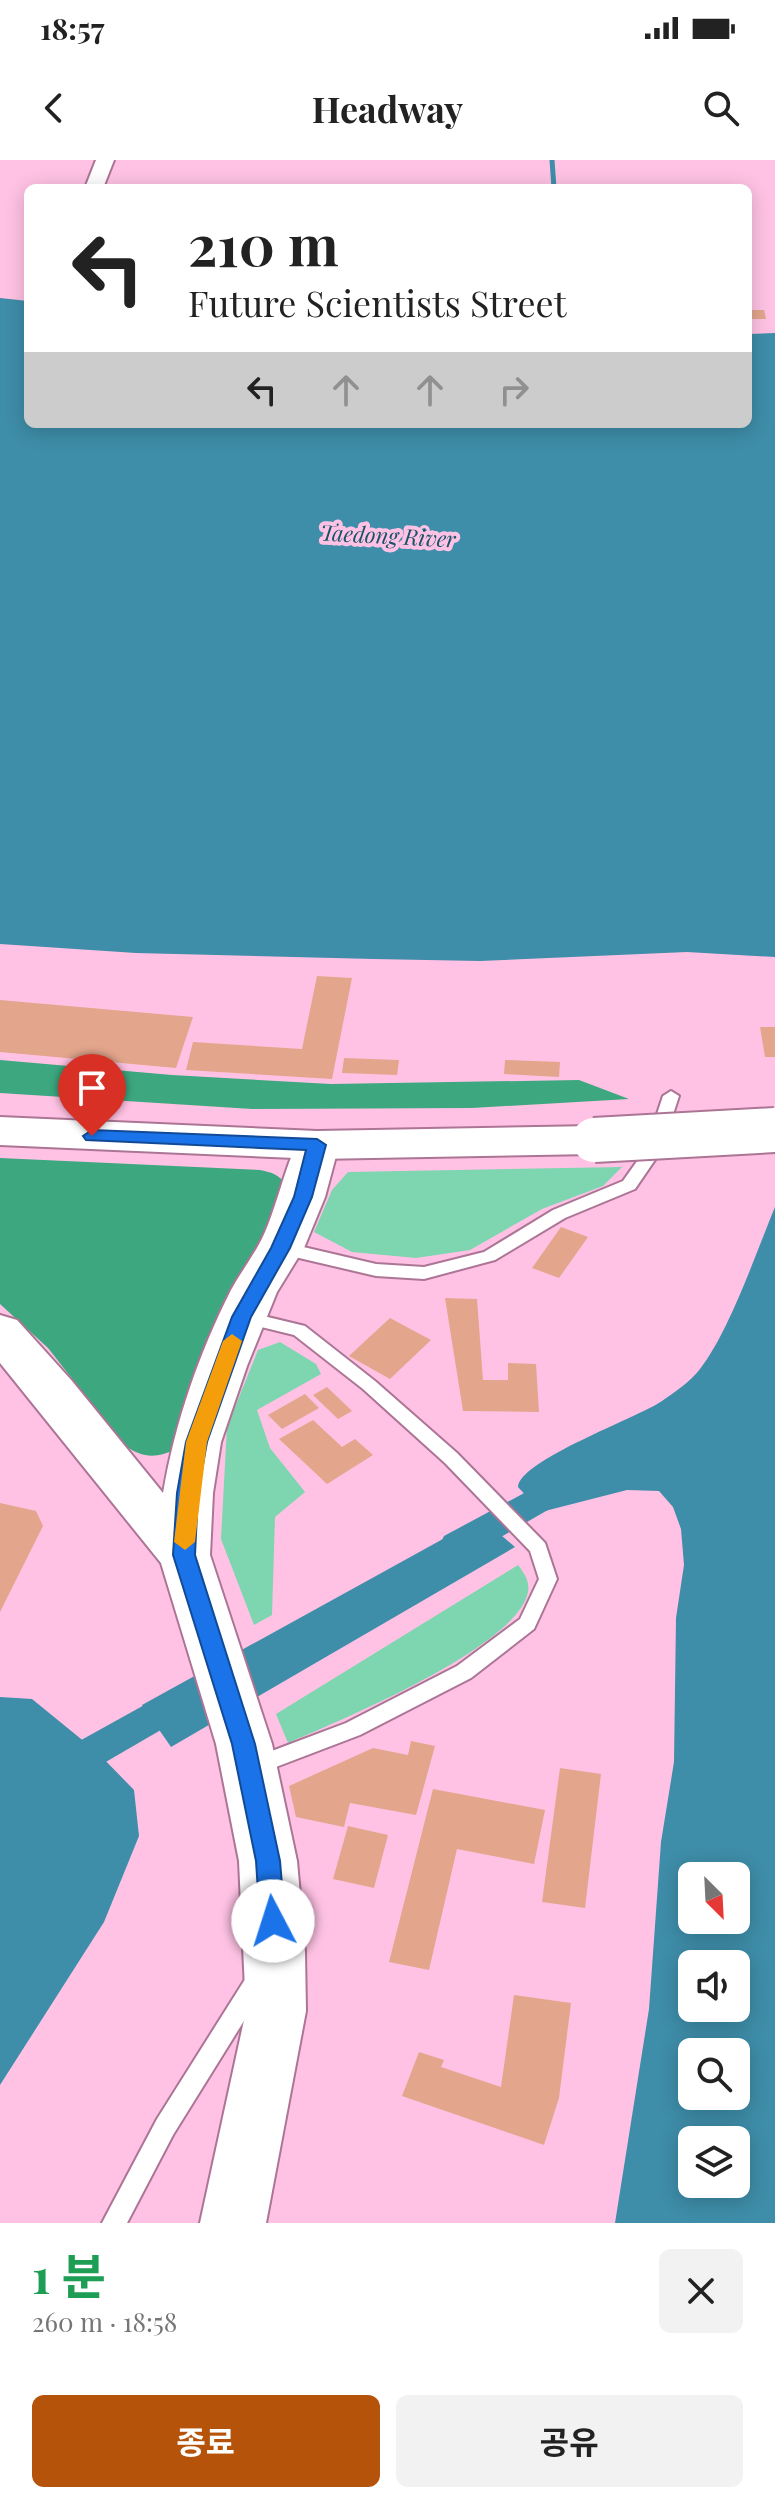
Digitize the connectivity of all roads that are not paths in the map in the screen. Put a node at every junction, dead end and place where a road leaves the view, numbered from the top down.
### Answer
1 (105, 160) edge
2 (96, 184) edge
3 (671, 1096) dead end
4 (775, 1130) edge
5 (0, 1131) edge
6 (317, 1145) junction
7 (281, 1248) junction
8 (242, 1317) junction
9 (0, 1332) edge
10 (184, 1555) junction
11 (245, 1757) junction
12 (275, 1952) junction
13 (114, 2223) edge
14 (233, 2223) edge

1 - 2 street
3 - 7 lane
4 - 6 main road, bridge
5 - 6 main road
6 - 7 main road
7 - 8 main road
8 - 10 main road
8 - 11 lane
9 - 10 main road
10 - 11 main road
11 - 12 main road
12 - 13 lane
12 - 14 main road

